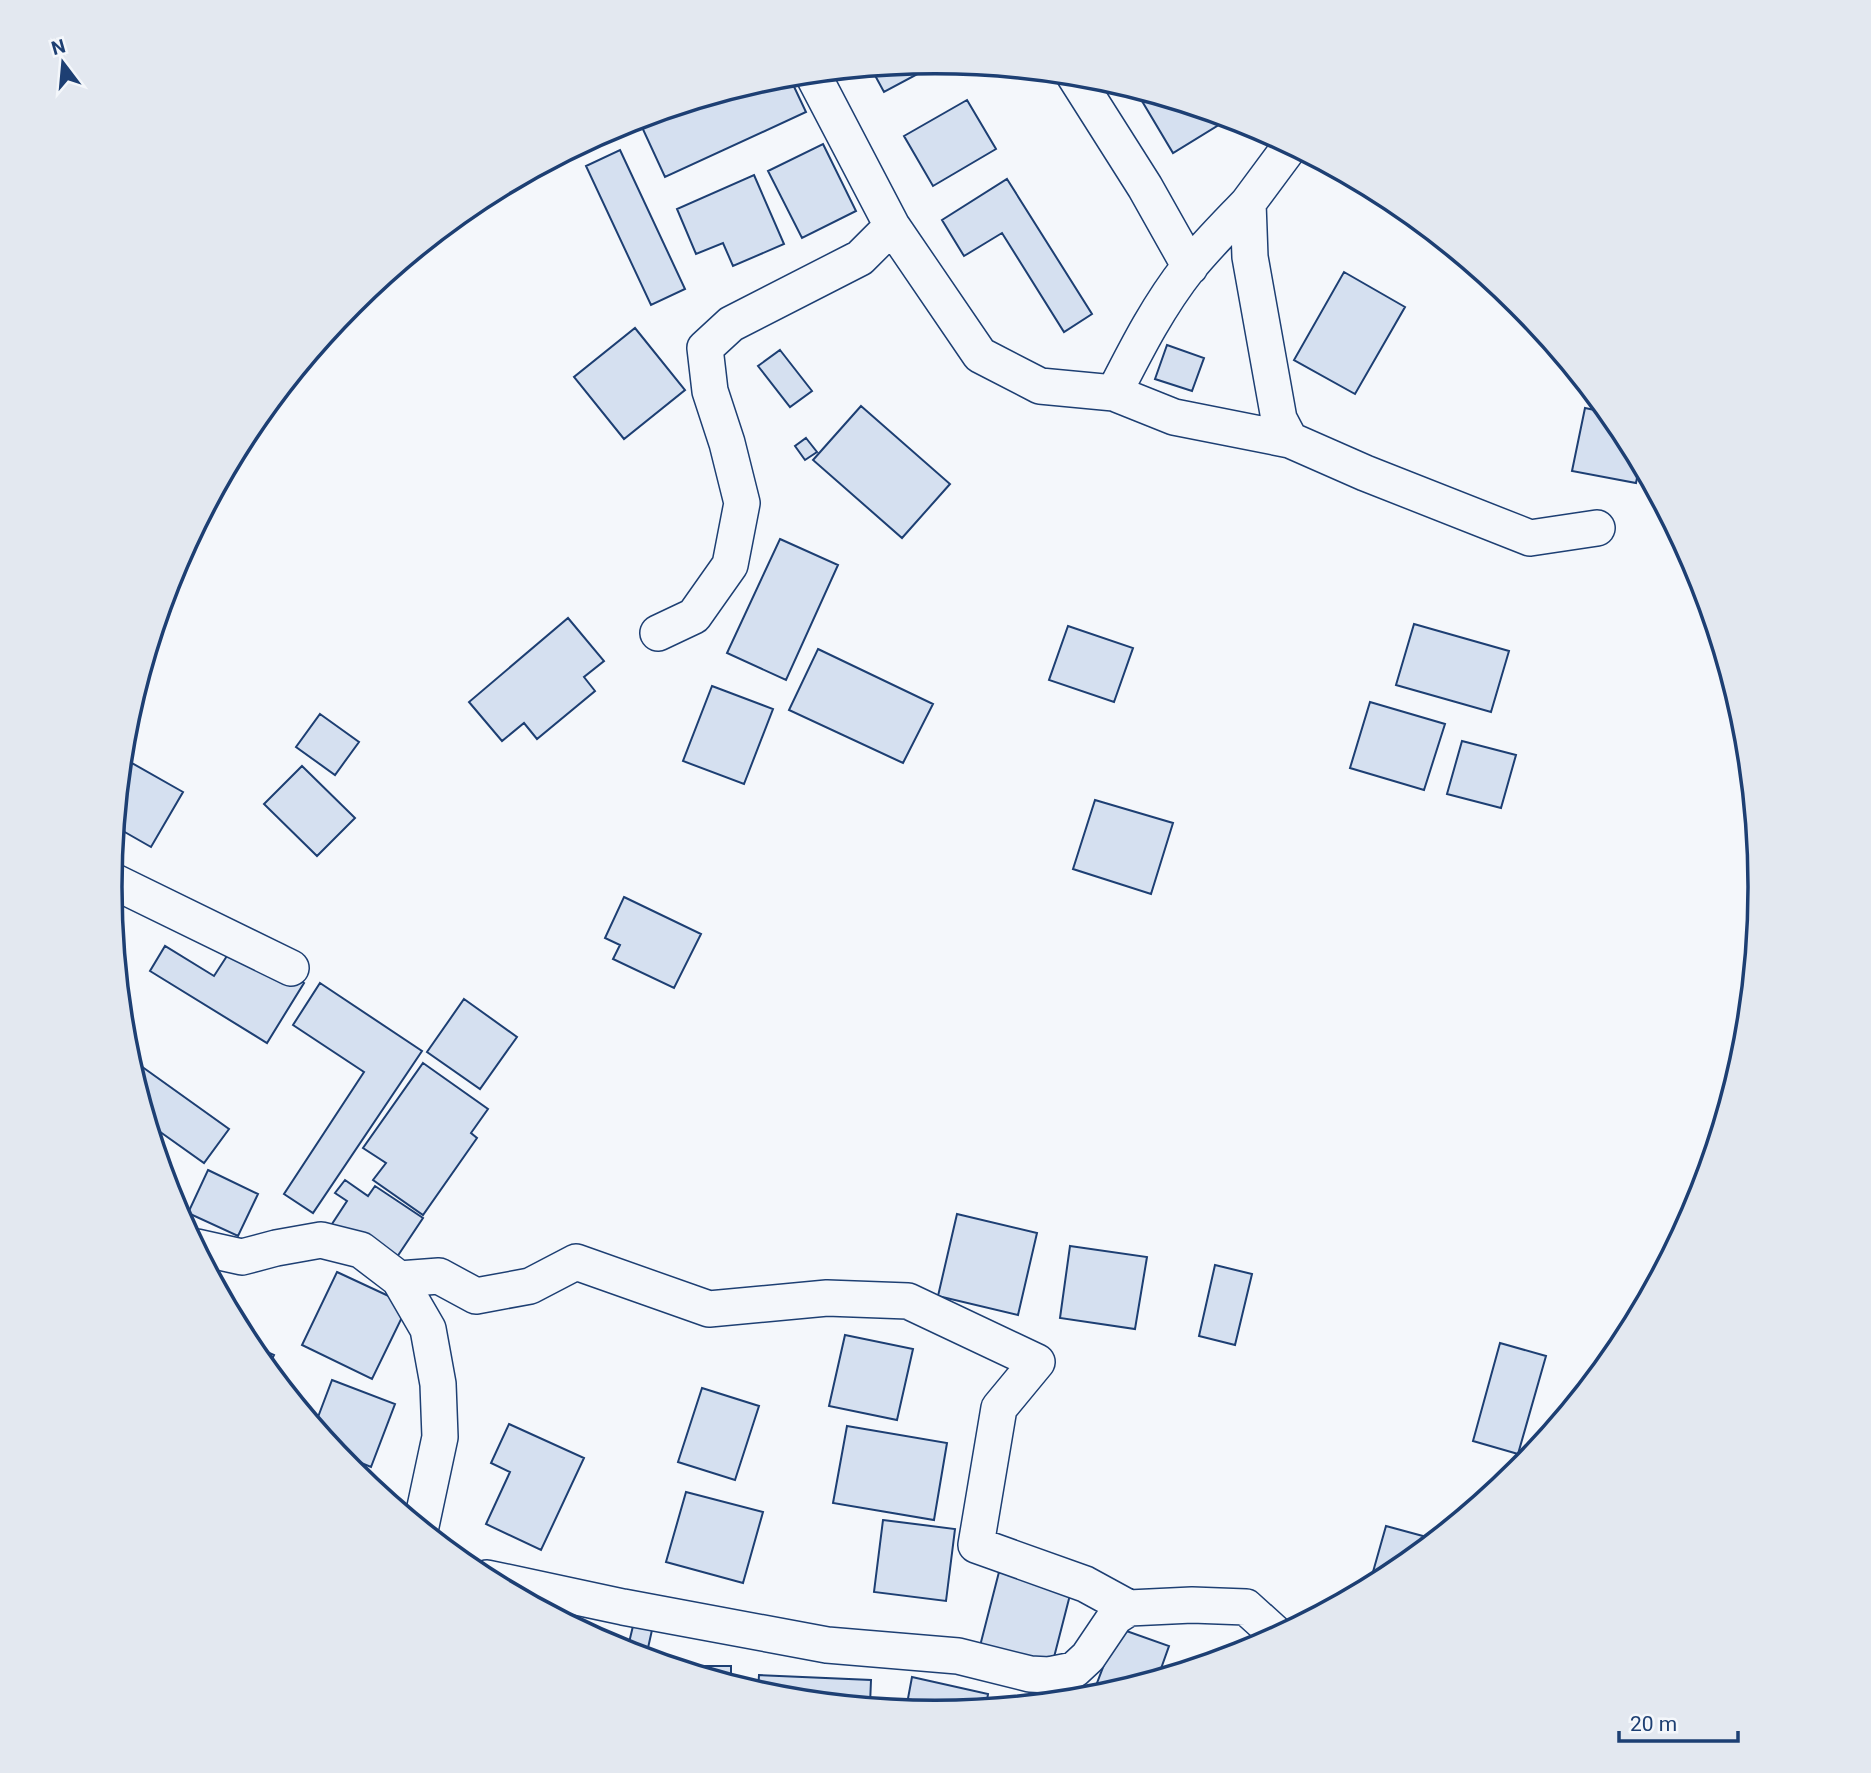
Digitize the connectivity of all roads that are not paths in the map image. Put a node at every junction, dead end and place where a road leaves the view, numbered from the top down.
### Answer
1 (817, 82) edge
2 (1082, 87) edge
3 (1285, 153) edge
4 (1248, 203) junction
5 (891, 226) junction
6 (1189, 267) junction
7 (1114, 393) junction
8 (1290, 440) junction
9 (1597, 528) dead end
10 (658, 633) dead end
11 (122, 885) edge
12 (290, 968) dead end
13 (208, 1249) edge
14 (400, 1279) junction
15 (423, 1517) edge
16 (520, 1585) edge
17 (1129, 1608) junction
18 (1269, 1628) edge

1 - 5 street
2 - 6 street
3 - 4 street
4 - 6 street
4 - 8 street
5 - 7 street
5 - 10 street
6 - 7 street
7 - 8 street
8 - 9 street
11 - 12 street
13 - 14 street
14 - 15 street
14 - 17 street
16 - 17 street
17 - 18 street

